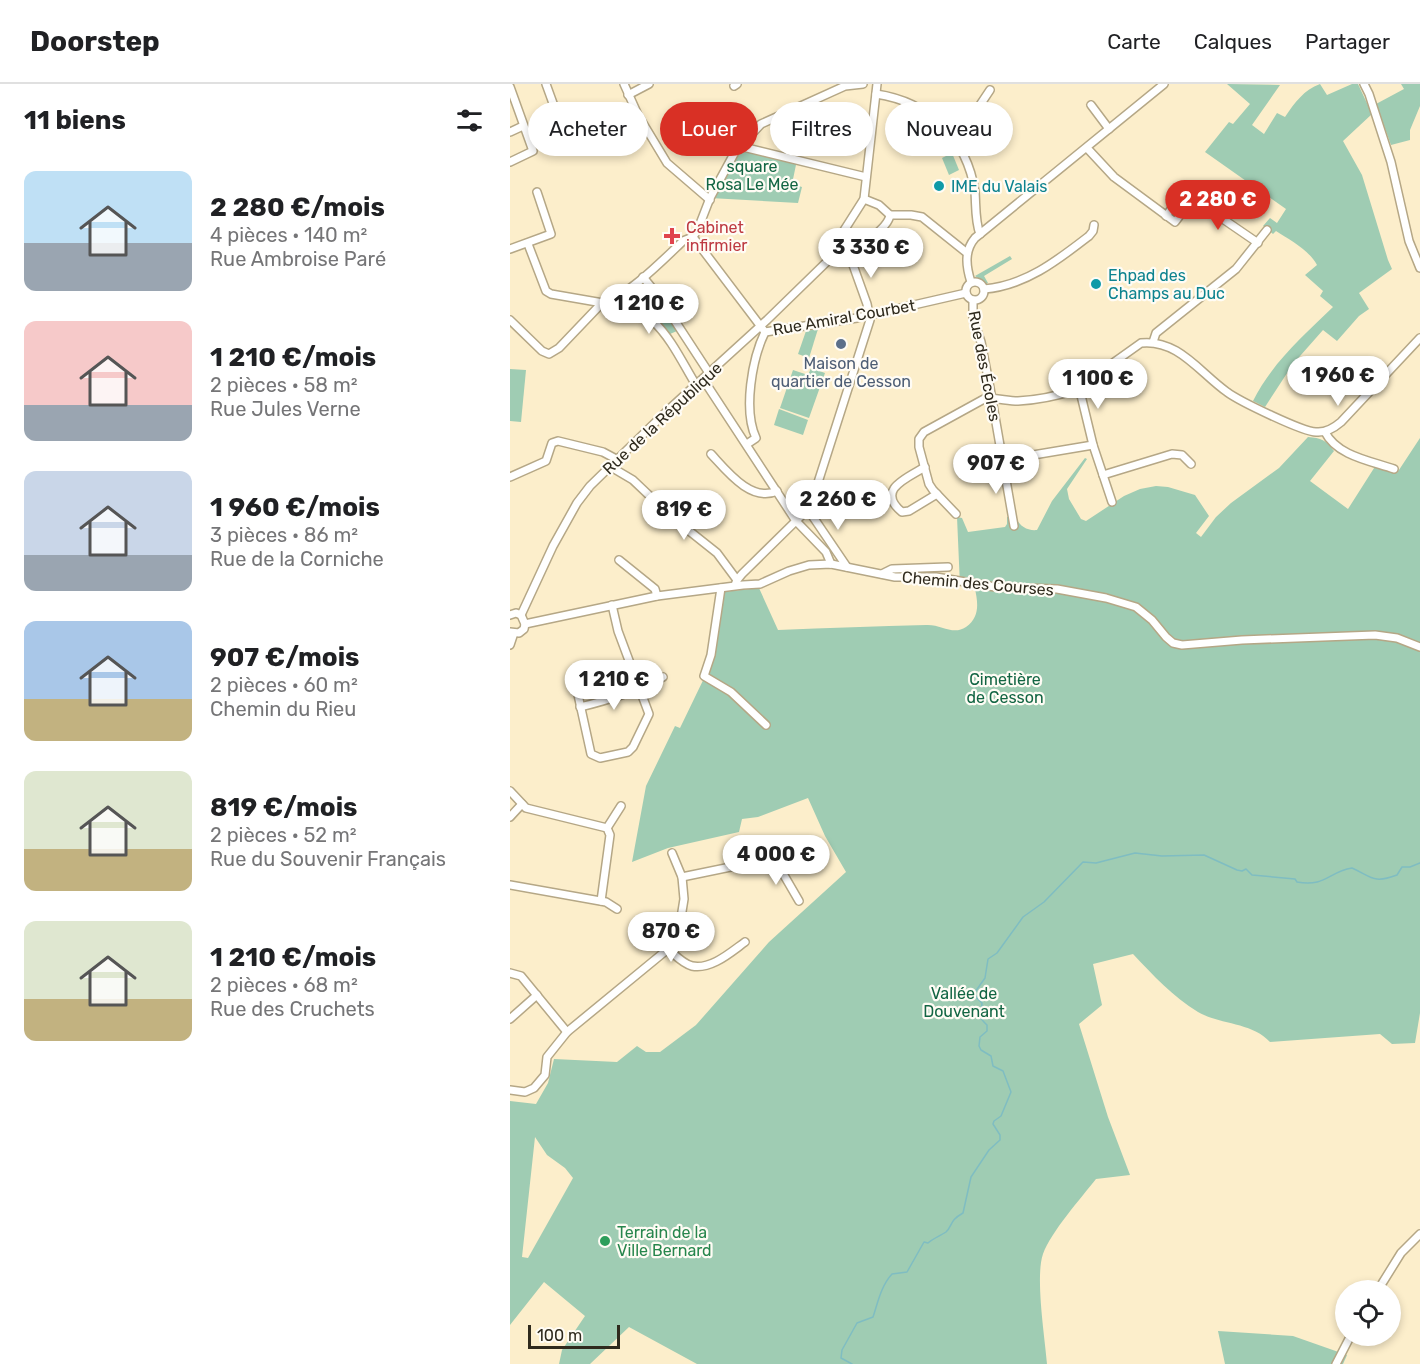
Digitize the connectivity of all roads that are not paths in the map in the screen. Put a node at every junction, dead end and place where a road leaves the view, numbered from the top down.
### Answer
1 (546, 84) edge
2 (624, 84) edge
3 (649, 84) edge
4 (863, 84) edge
5 (878, 84) edge
6 (1164, 84) edge
7 (1364, 84) edge
8 (510, 87) edge
9 (990, 90) dead end
10 (628, 94) junction
11 (876, 94) junction
12 (553, 102) edge
13 (904, 102) edge
14 (982, 102) edge
15 (512, 103) edge
16 (1091, 105) dead end
17 (523, 126) junction
18 (758, 127) edge
19 (1109, 129) junction
20 (510, 132) edge
21 (1086, 148) junction
22 (758, 151) edge
23 (734, 156) edge
24 (963, 156) edge
25 (510, 162) edge
26 (866, 177) junction
27 (537, 192) dead end
28 (1193, 198) junction
29 (864, 199) junction
30 (710, 200) junction
31 (890, 215) junction
32 (1166, 216) junction
33 (1094, 225) dead end
34 (1267, 230) dead end
35 (980, 234) junction
36 (693, 237) junction
37 (1258, 243) junction
38 (528, 244) junction
39 (511, 247) edge
40 (844, 250) junction
41 (967, 253) junction
42 (1420, 268) edge
43 (643, 278) junction
44 (971, 282) junction
45 (984, 289) junction
46 (625, 290) junction
47 (966, 293) junction
48 (973, 300) junction
49 (602, 303) junction
50 (626, 307) junction
51 (870, 316) junction
52 (510, 320) edge
53 (763, 329) junction
54 (682, 331) junction
55 (1420, 338) edge
56 (668, 339) junction
57 (1153, 342) junction
58 (706, 376) junction
59 (696, 385) junction
60 (1079, 387) junction
61 (992, 398) junction
62 (1325, 432) junction
63 (747, 444) junction
64 (1094, 445) junction
65 (711, 454) dead end
66 (618, 460) junction
67 (1003, 460) junction
68 (1191, 464) dead end
69 (610, 467) junction
70 (925, 467) junction
71 (1394, 469) dead end
72 (1103, 475) junction
73 (510, 477) edge
74 (777, 491) junction
75 (937, 494) junction
76 (1112, 502) dead end
77 (807, 508) junction
78 (956, 514) dead end
79 (796, 521) junction
80 (1014, 526) dead end
81 (619, 560) dead end
82 (831, 564) junction
83 (847, 567) junction
84 (948, 567) dead end
85 (882, 574) junction
86 (736, 583) junction
87 (721, 588) junction
88 (657, 596) junction
89 (612, 605) junction
90 (510, 615) edge
91 (521, 615) junction
92 (525, 624) junction
93 (512, 633) edge
94 (510, 645) edge
95 (1420, 647) edge
96 (663, 677) dead end
97 (574, 681) dead end
98 (640, 688) junction
99 (580, 707) junction
100 (766, 725) dead end
101 (510, 791) edge
102 (522, 804) junction
103 (621, 806) dead end
104 (510, 817) edge
105 (607, 828) junction
106 (672, 853) dead end
107 (791, 857) dead end
108 (774, 858) junction
109 (681, 877) junction
110 (510, 885) edge
111 (601, 901) junction
112 (800, 901) dead end
113 (617, 909) dead end
114 (745, 942) dead end
115 (668, 949) junction
116 (510, 973) edge
117 (537, 995) junction
118 (510, 1019) edge
119 (567, 1032) junction
120 (510, 1090) edge
121 (1420, 1234) edge
122 (1383, 1280) edge
123 (1345, 1346) edge
124 (1336, 1364) edge

1 - 12 street
2 - 10 street
3 - 10 street
4 - 18 street
5 - 11 street, Rue de la République
6 - 19 street
7 - 42 street
8 - 15 street
9 - 14 street
10 - 30 street
11 - 13 street
11 - 26 street, Rue de la République
15 - 17 street
16 - 19 street
17 - 20 street
17 - 25 street
19 - 21 street
21 - 32 street
21 - 35 street
22 - 26 street
23 - 30 street
24 - 35 street
26 - 29 street, Rue de la République
27 - 38 street
28 - 32 street
28 - 32 street
28 - 37 street
29 - 31 street
29 - 40 street, Rue de la République
30 - 36 street
31 - 40 street, Rue de la République
31 - 41 street
33 - 45 street
34 - 37 street
35 - 41 street
36 - 43 street
36 - 53 street
37 - 57 street
38 - 39 street
38 - 49 street
40 - 51 street
40 - 53 street, Rue de la République
41 - 44 street
43 - 46 street
43 - 54 street
44 - 45 street
44 - 47 street
45 - 48 street
46 - 49 street
46 - 50 street
47 - 48 street
47 - 51 street, Rue Amiral Courbet
48 - 61 street, Rue des Écoles
49 - 50 street
49 - 52 street
50 - 56 street
51 - 53 street, Rue Amiral Courbet
51 - 77 street
53 - 58 street, Rue de la République
53 - 63 street
54 - 56 street
54 - 58 street
55 - 62 street
56 - 59 street
57 - 60 street
57 - 62 street
58 - 59 street, Rue de la République
58 - 63 street
59 - 66 street, Rue de la République
60 - 61 street
60 - 64 street
61 - 67 street, Rue des Écoles
61 - 70 street
62 - 71 street
63 - 74 street
64 - 67 street
64 - 72 street
65 - 74 street
66 - 69 street, Rue de la République
66 - 73 street
67 - 80 street, Rue des Écoles
68 - 72 street
69 - 86 street
69 - 91 street, Rue de la République
70 - 75 street
70 - 75 street
72 - 76 street
74 - 79 street
75 - 78 street
77 - 79 street
77 - 83 street
79 - 82 street
79 - 86 street
81 - 88 street
82 - 83 street, Chemin des Courses
82 - 86 street, Chemin des Courses
83 - 85 street, Chemin des Courses
84 - 85 street
85 - 95 street, Chemin des Courses
86 - 87 street, Chemin des Courses
87 - 88 street, Chemin des Courses
87 - 100 street
88 - 89 street, Chemin des Courses
89 - 92 street, Chemin des Courses
89 - 98 street
90 - 91 street
91 - 92 street
92 - 93 street
93 - 94 street
96 - 98 street
97 - 99 street
98 - 99 street
98 - 99 street
101 - 102 street
102 - 104 street
102 - 105 street
103 - 105 street
105 - 111 street
106 - 109 street
107 - 108 street
108 - 109 street
108 - 112 street
109 - 115 street
110 - 111 street
111 - 113 street
114 - 115 street
115 - 119 street
116 - 117 street
117 - 118 street
117 - 119 street
119 - 120 street
121 - 122 street
123 - 124 street

